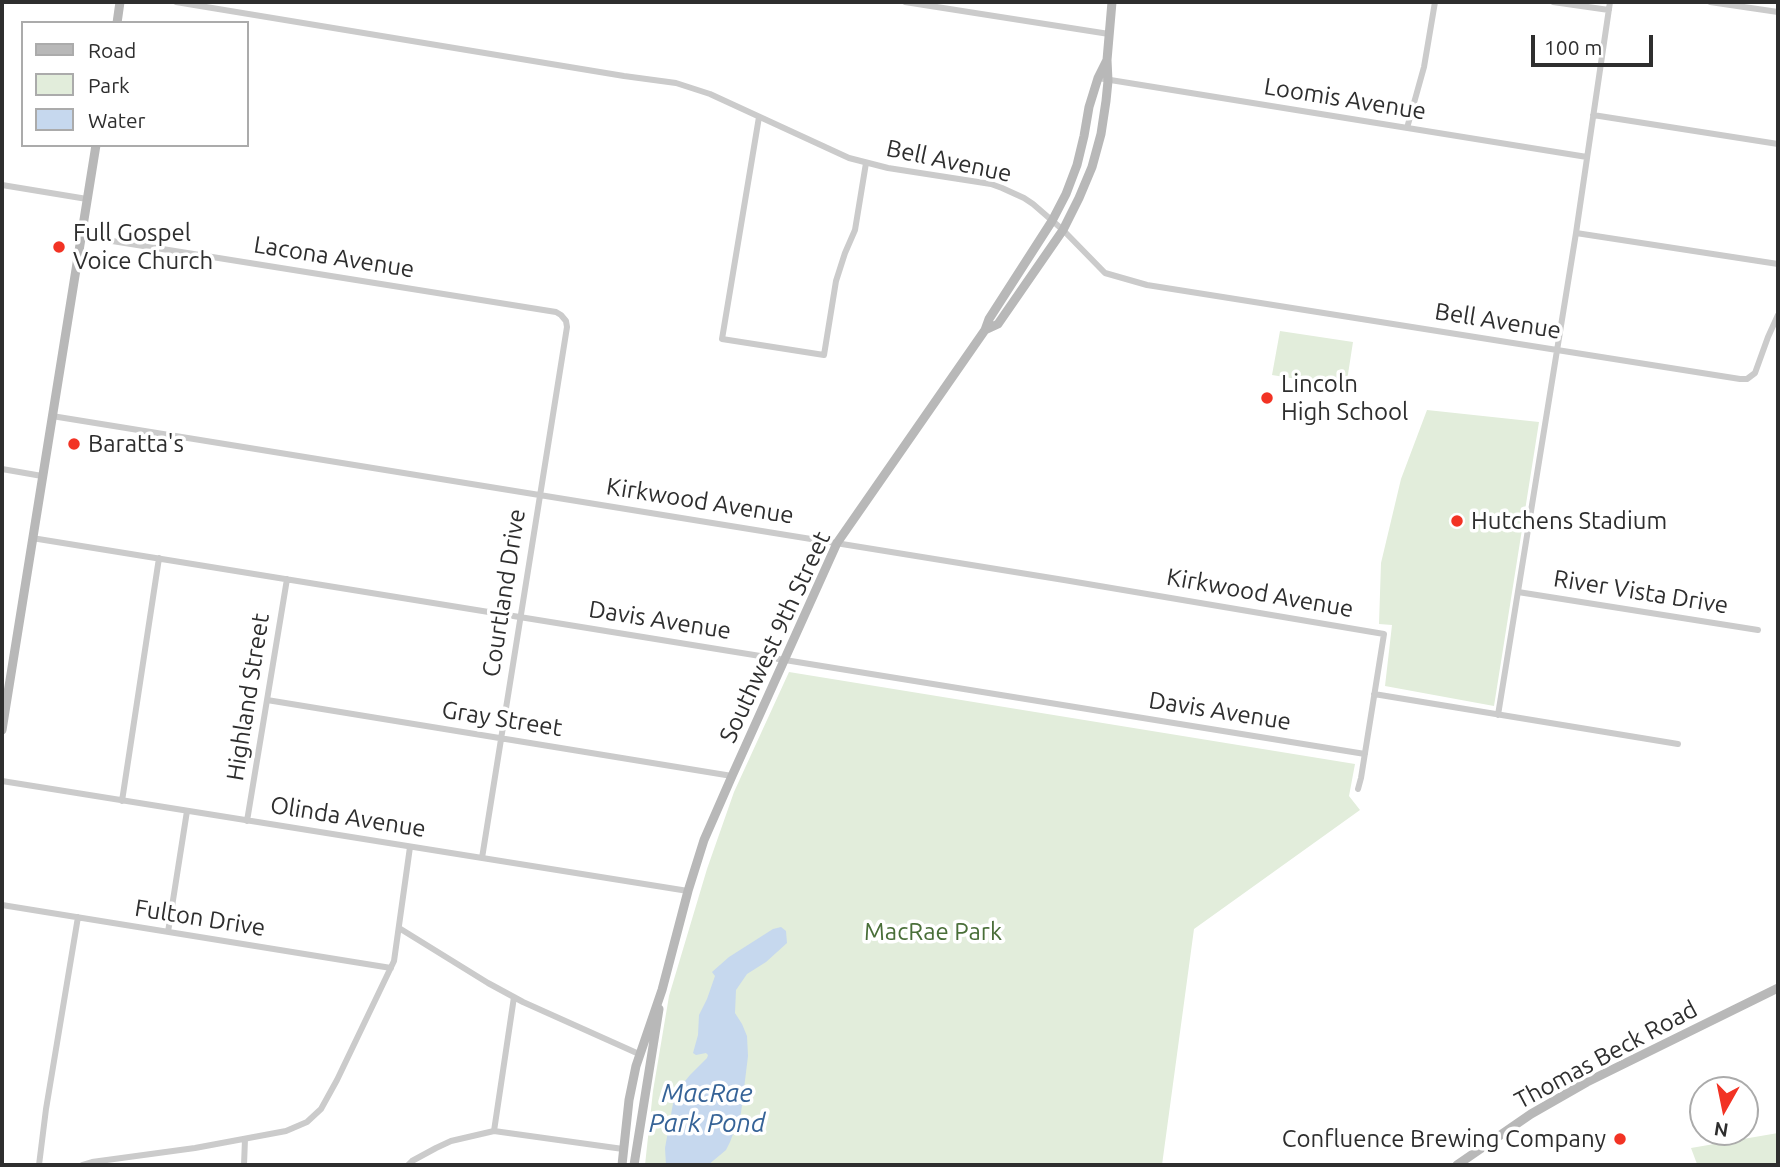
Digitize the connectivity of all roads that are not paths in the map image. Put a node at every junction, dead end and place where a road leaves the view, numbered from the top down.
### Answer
1 (120, 2) edge
2 (176, 2) edge
3 (905, 2) edge
4 (1112, 2) edge
5 (1435, 2) edge
6 (1553, 2) edge
7 (1610, 2) edge
8 (1710, 2) edge
9 (1609, 10) junction
10 (1778, 12) edge
11 (117, 21) edge
12 (1109, 34) junction
13 (1107, 60) junction
14 (1098, 78) junction
15 (1108, 81) junction
16 (1594, 115) junction
17 (759, 117) junction
18 (1407, 128) junction
19 (1778, 144) edge
20 (96, 147) edge
21 (1587, 157) junction
22 (866, 163) junction
23 (2, 185) edge
24 (87, 199) junction
25 (1052, 221) junction
26 (1063, 230) junction
27 (1576, 233) junction
28 (81, 236) junction
29 (1778, 264) edge
30 (1778, 315) edge
31 (985, 330) junction
32 (565, 333) joint
33 (1557, 350) junction
34 (52, 415) junction
35 (2, 469) edge
36 (42, 476) junction
37 (539, 495) junction
38 (33, 538) junction
39 (837, 543) junction
40 (159, 558) junction
41 (287, 579) junction
42 (1518, 592) junction
43 (520, 617) junction
44 (1758, 630) dead end
45 (783, 659) junction
46 (1374, 694) junction
47 (267, 700) junction
48 (3, 712) edge
49 (1498, 715) junction
50 (2, 730) edge
51 (501, 738) junction
52 (1678, 744) dead end
53 (1365, 754) junction
54 (732, 776) junction
55 (2, 781) edge
56 (1358, 789) dead end
57 (122, 801) junction
58 (187, 811) junction
59 (247, 821) junction
60 (410, 847) junction
61 (482, 858) junction
62 (688, 891) junction
63 (2, 905) edge
64 (78, 918) junction
65 (399, 928) junction
66 (168, 932) junction
67 (391, 968) junction
68 (1778, 988) edge
69 (662, 990) junction
70 (514, 997) junction
71 (639, 1054) junction
72 (494, 1132) junction
73 (244, 1139) junction
74 (624, 1149) junction
75 (39, 1165) edge
76 (82, 1165) edge
77 (244, 1165) edge
78 (408, 1165) edge
79 (622, 1165) edge
80 (636, 1165) edge
81 (1457, 1165) edge

1 - 11 main road
2 - 17 street, Bell Avenue
3 - 12 street
4 - 12 main road, Southwest 9th Street
5 - 18 street
6 - 9 street
7 - 9 street
8 - 10 street
9 - 16 street
12 - 13 main road, Southwest 9th Street
13 - 14 main road, Southwest 9th Street
13 - 15 main road, Southwest 9th Street
14 - 15 street, Loomis Avenue
14 - 25 main road, Southwest 9th Street
15 - 18 street, Loomis Avenue
15 - 26 main road, Southwest 9th Street
16 - 19 street
16 - 21 street
17 - 22 street, Bell Avenue
17 - 22 street
18 - 21 street, Loomis Avenue
20 - 24 main road
21 - 27 street
22 - 25 street, Bell Avenue
23 - 24 street
24 - 28 main road
25 - 26 street, Bell Avenue
25 - 31 main road, Southwest 9th Street
26 - 31 main road, Southwest 9th Street
26 - 33 street, Bell Avenue
27 - 29 street
27 - 33 street
28 - 32 street, Lacona Avenue
28 - 34 main road
30 - 33 street, Bell Avenue
31 - 39 main road, Southwest 9th Street
32 - 37 street, Courtland Drive
33 - 42 street
34 - 36 main road
34 - 37 street, Kirkwood Avenue
35 - 36 street
36 - 38 main road
37 - 39 street, Kirkwood Avenue
37 - 43 street, Courtland Drive
38 - 40 street, Davis Avenue
38 - 48 main road
39 - 45 main road, Southwest 9th Street
39 - 46 street, Kirkwood Avenue
40 - 41 street, Davis Avenue
40 - 57 street
41 - 43 street, Davis Avenue
41 - 47 street, Highland Street
42 - 44 street, River Vista Drive
42 - 49 street
43 - 45 street, Davis Avenue
43 - 51 street, Courtland Drive
45 - 53 street, Davis Avenue
45 - 54 main road, Southwest 9th Street
46 - 49 street
46 - 53 street
47 - 51 street, Gray Street
47 - 59 street, Highland Street
48 - 50 main road
49 - 52 street
51 - 54 street, Gray Street
51 - 61 street, Courtland Drive
53 - 56 street
54 - 62 main road, Southwest 9th Street
55 - 57 street, Olinda Avenue
57 - 58 street, Olinda Avenue
58 - 59 street, Olinda Avenue
58 - 66 street
59 - 60 street, Olinda Avenue
60 - 61 street, Olinda Avenue
60 - 65 street
61 - 62 street, Olinda Avenue
62 - 69 main road, Southwest 9th Street
63 - 64 street, Fulton Drive
64 - 66 street, Fulton Drive
64 - 75 street
65 - 67 street
65 - 70 street
66 - 67 street, Fulton Drive
67 - 73 street
68 - 81 main road, Thomas Beck Road
69 - 71 main road, Southwest 9th Street
69 - 80 main road, Southwest 9th Street
70 - 71 street
70 - 72 street
71 - 74 main road, Southwest 9th Street
72 - 74 street
72 - 78 street
73 - 76 street
73 - 77 street
74 - 79 main road, Southwest 9th Street

